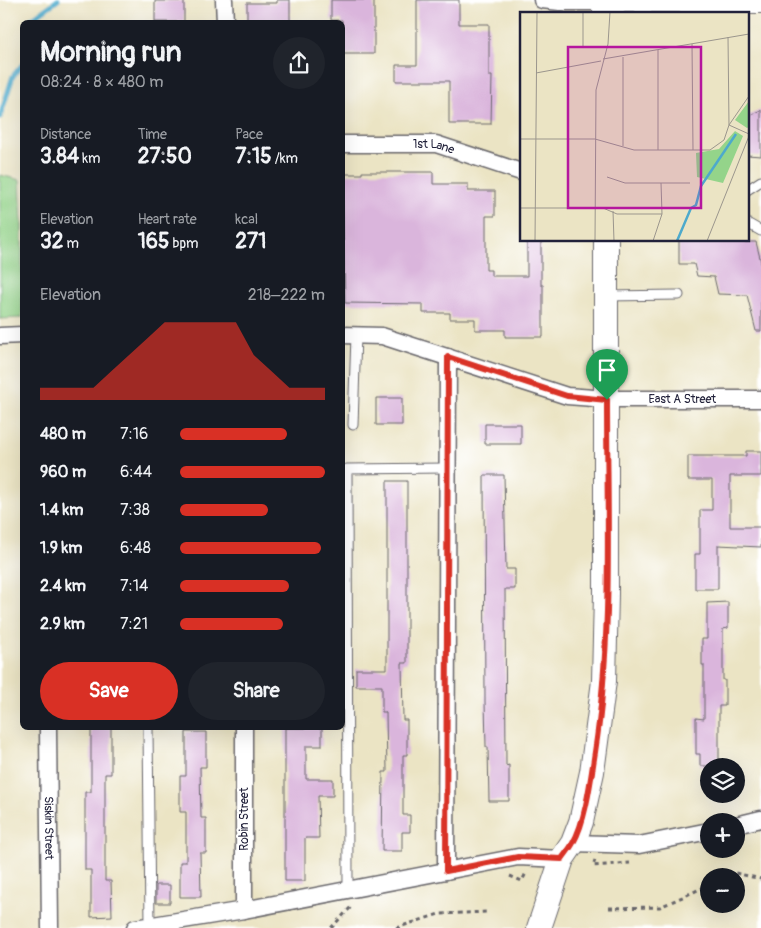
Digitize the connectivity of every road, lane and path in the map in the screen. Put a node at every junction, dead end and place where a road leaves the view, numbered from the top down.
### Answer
1 (224, 0) edge
2 (542, 0) edge
3 (761, 3) edge
4 (605, 5) edge
5 (225, 20) edge
6 (345, 144) edge
7 (520, 172) edge
8 (761, 182) edge
9 (748, 189) edge
10 (748, 224) edge
11 (761, 231) edge
12 (606, 241) edge
13 (679, 295) dead end
14 (606, 296) junction
15 (349, 335) edge
16 (0, 336) edge
17 (20, 336) edge
18 (448, 357) junction
19 (761, 399) edge
20 (607, 400) junction
21 (353, 426) dead end
22 (447, 468) junction
23 (48, 730) edge
24 (148, 730) edge
25 (244, 730) edge
26 (761, 820) edge
27 (745, 823) edge
28 (700, 832) edge
29 (568, 851) junction
30 (446, 871) junction
31 (745, 875) edge
32 (761, 879) edge
33 (700, 889) edge
34 (348, 890) junction
35 (609, 908) dead end
36 (244, 910) junction
37 (488, 912) dead end
38 (142, 927) edge
39 (50, 928) edge
40 (396, 928) edge
41 (539, 928) edge

1 - 5 street
2 - 4 street
3 - 4 street
6 - 7 street, 1st Lane
8 - 9 lane
10 - 11 lane
12 - 14 main road
13 - 14 lane
14 - 20 main road
15 - 18 street, East A Street
15 - 21 lane
16 - 17 street
18 - 20 street, East A Street
18 - 22 street
19 - 20 street, East A Street
20 - 29 main road
22 - 30 street
22 - 34 lane
23 - 39 street, Siskin Street
24 - 38 lane
25 - 36 street, Robin Street
26 - 27 street
28 - 29 street
29 - 30 street
29 - 41 main road
30 - 34 street
31 - 32 path
33 - 35 path
34 - 36 street
36 - 38 street
37 - 40 path

